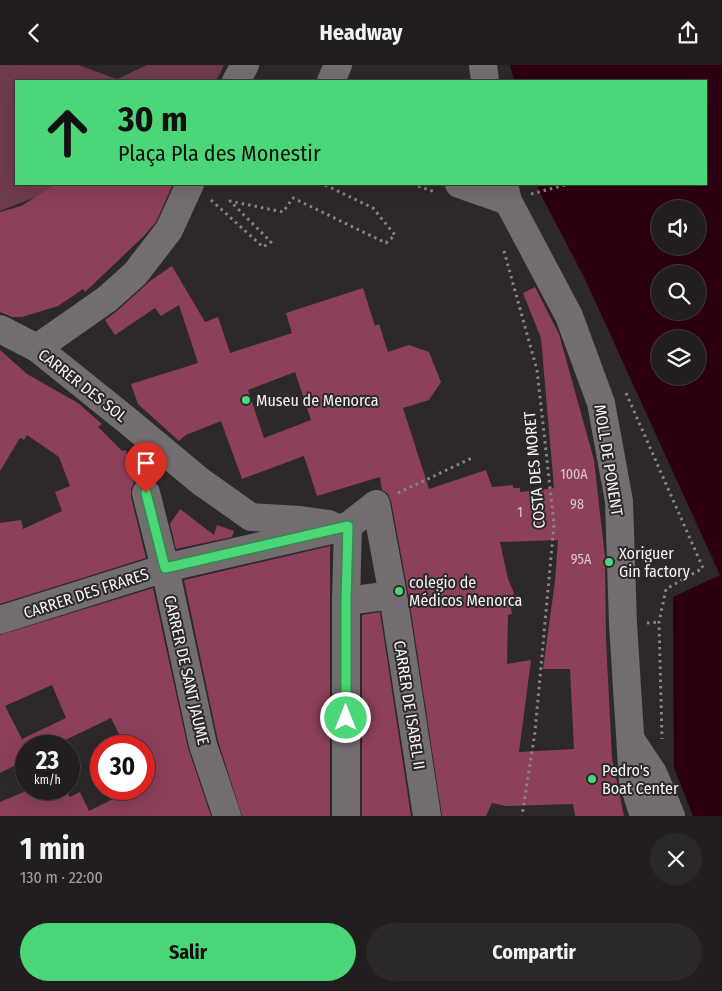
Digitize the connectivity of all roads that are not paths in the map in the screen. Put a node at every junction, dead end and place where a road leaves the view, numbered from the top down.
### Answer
1 (245, 65) edge
2 (338, 65) edge
3 (483, 65) edge
4 (237, 80) edge
5 (331, 80) edge
6 (485, 80) edge
7 (465, 185) edge
8 (197, 189) edge
9 (514, 193) edge
10 (0, 329) edge
11 (37, 348) junction
12 (146, 493) dead end
13 (348, 526) junction
14 (165, 568) junction
15 (393, 595) junction
16 (346, 601) junction
17 (0, 620) edge
18 (630, 740) junction
19 (228, 816) edge
20 (346, 816) edge
21 (428, 816) edge
22 (644, 816) edge
23 (671, 816) edge

1 - 4 street
2 - 5 street
3 - 6 street
7 - 9 street
8 - 11 street
9 - 18 street, MOLL DE PONENT
10 - 11 street, CARRER DES SOL
11 - 13 street, CARRER DES SOL
12 - 14 street, CARRER DE SANT JAUME
13 - 14 street, CARRER DES FRARES
13 - 15 street, CARRER DE ISABEL II
13 - 16 street
14 - 17 street, CARRER DES FRARES
14 - 19 street, CARRER DE SANT JAUME
15 - 16 street
15 - 21 street, CARRER DE ISABEL II
16 - 20 street
18 - 22 street, MOLL DE PONENT
18 - 23 street

